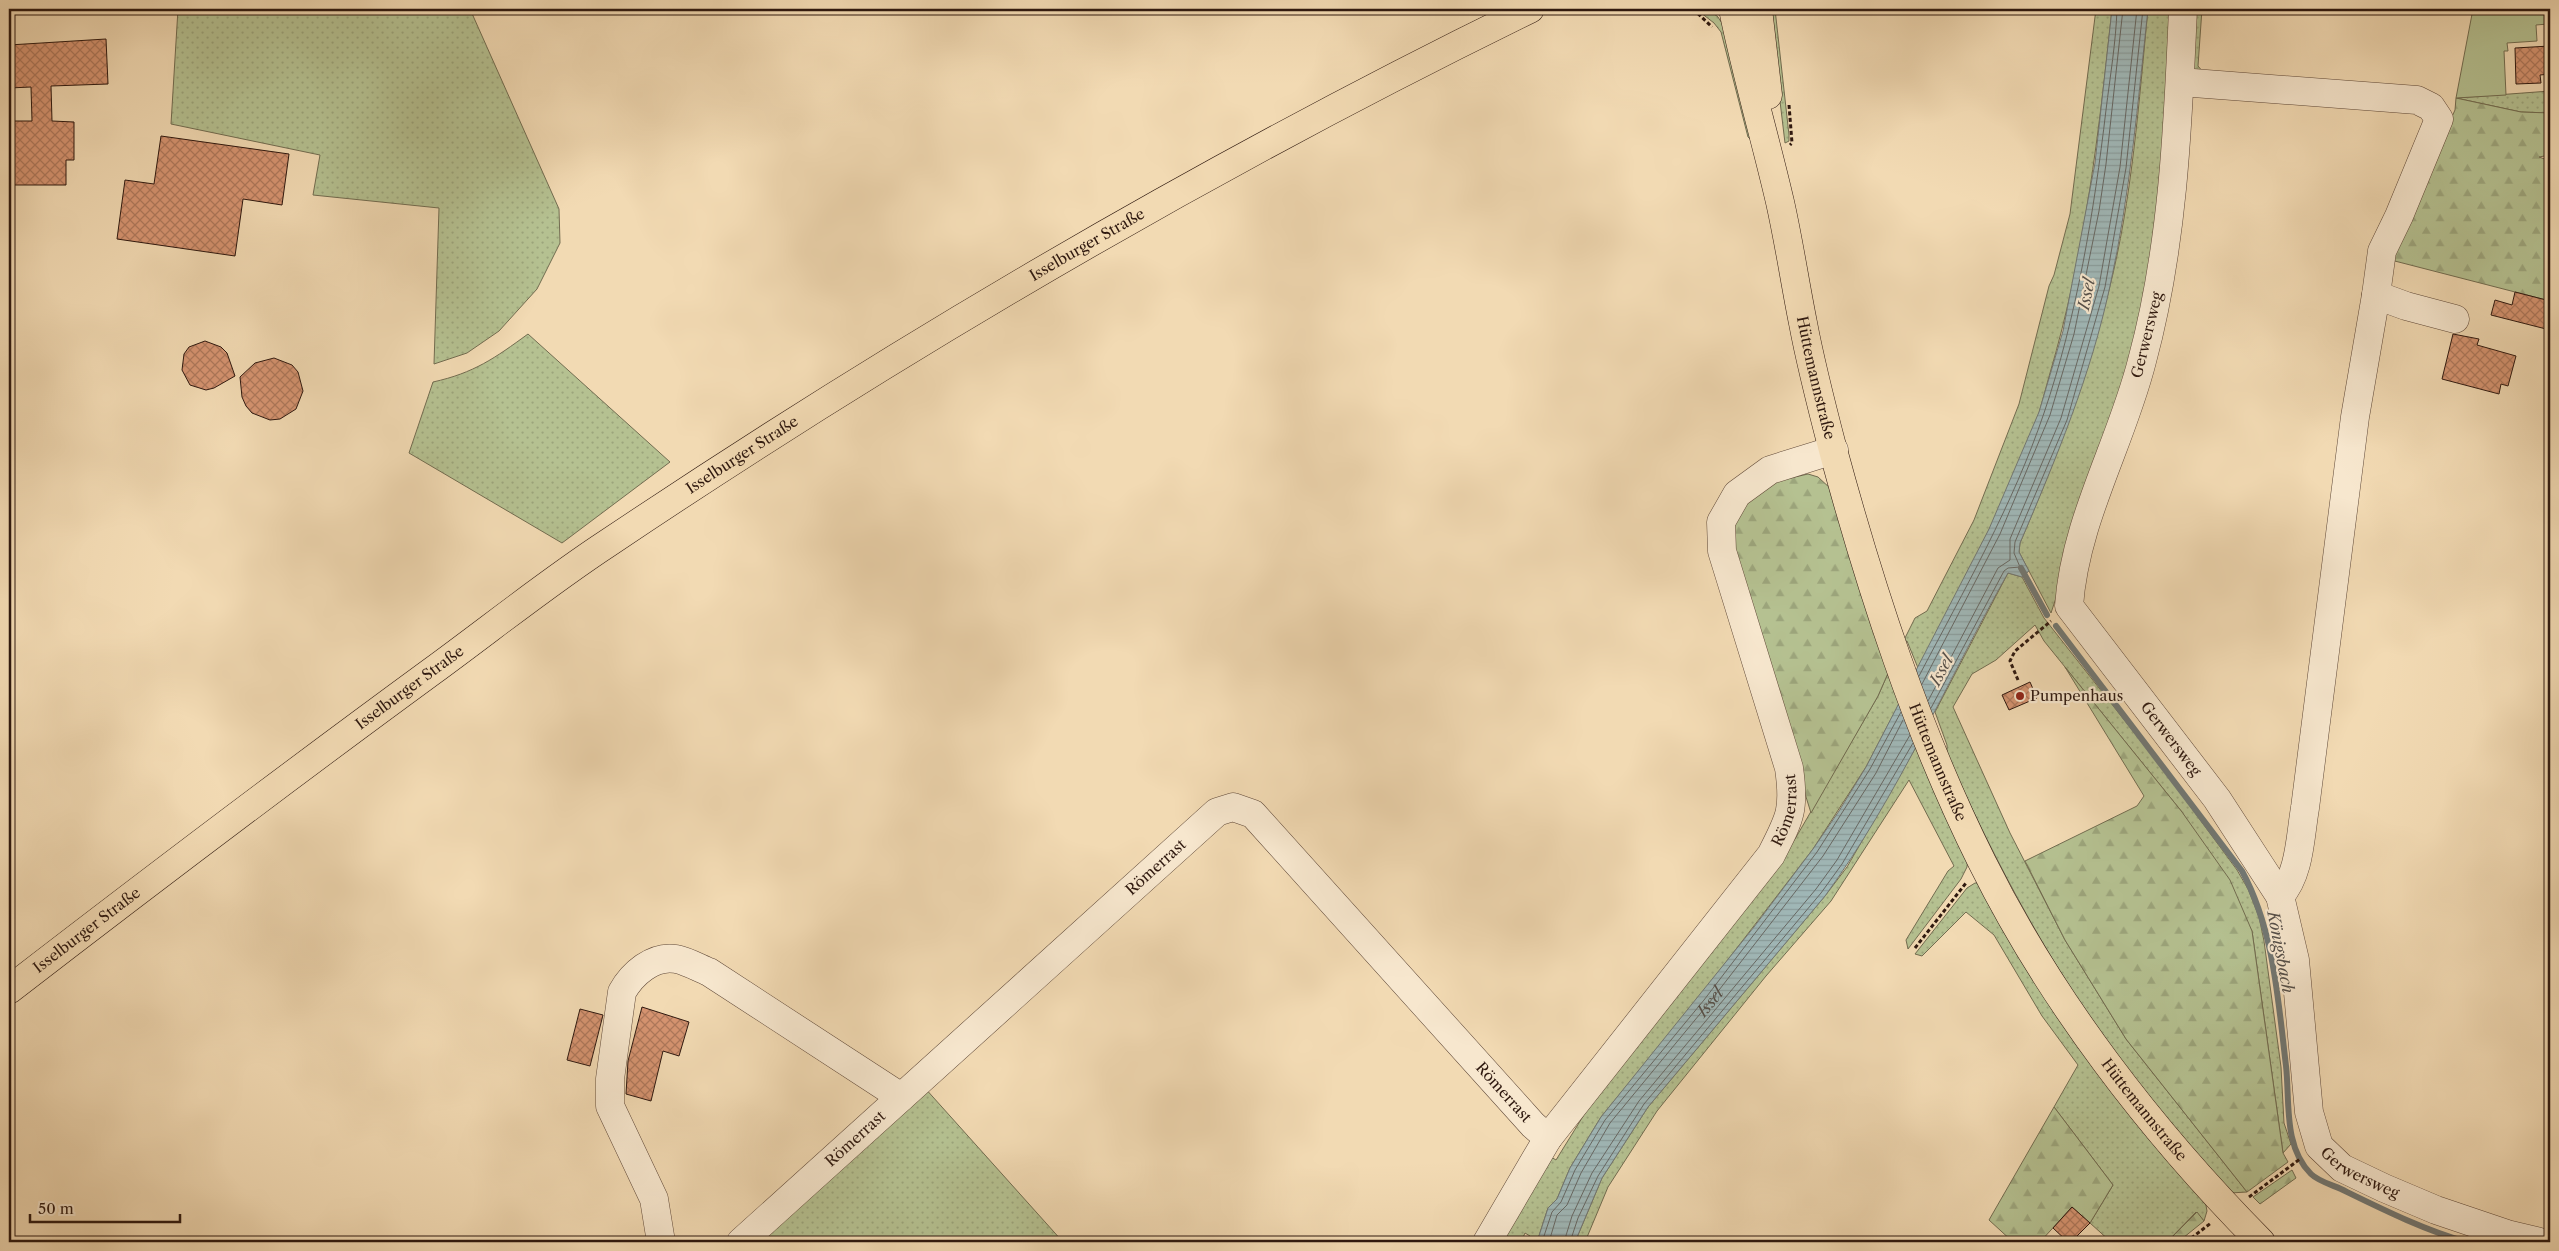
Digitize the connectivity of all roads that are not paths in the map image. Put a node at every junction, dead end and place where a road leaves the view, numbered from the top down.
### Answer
1 (1530, 9) edge
2 (1718, 9) edge
3 (1733, 9) edge
4 (1758, 9) edge
5 (2183, 9) edge
6 (1742, 54) junction
7 (2180, 82) junction
8 (1780, 203) junction
9 (2376, 295) junction
10 (2456, 319) dead end
11 (1834, 450) junction
12 (2280, 896) junction
13 (9, 990) edge
14 (901, 1097) junction
15 (1548, 1138) junction
16 (661, 1242) edge
17 (741, 1242) edge
18 (1487, 1242) edge
19 (2261, 1242) edge
20 (2540, 1242) edge

1 - 13 main road, Isselburger Straße
2 - 6 main road
3 - 6 main road, Hüttemannstraße
4 - 8 main road, Hüttemannstraße
5 - 7 street, Gerwersweg
6 - 8 main road, Hüttemannstraße
7 - 9 street
7 - 12 street, Gerwersweg
8 - 11 main road, Hüttemannstraße
9 - 10 street
9 - 12 street
11 - 15 street, Römerrast
11 - 19 main road, Hüttemannstraße
12 - 20 street, Gerwersweg
14 - 15 street, Römerrast
14 - 16 street
14 - 17 street, Römerrast
15 - 18 street, Römerrast

